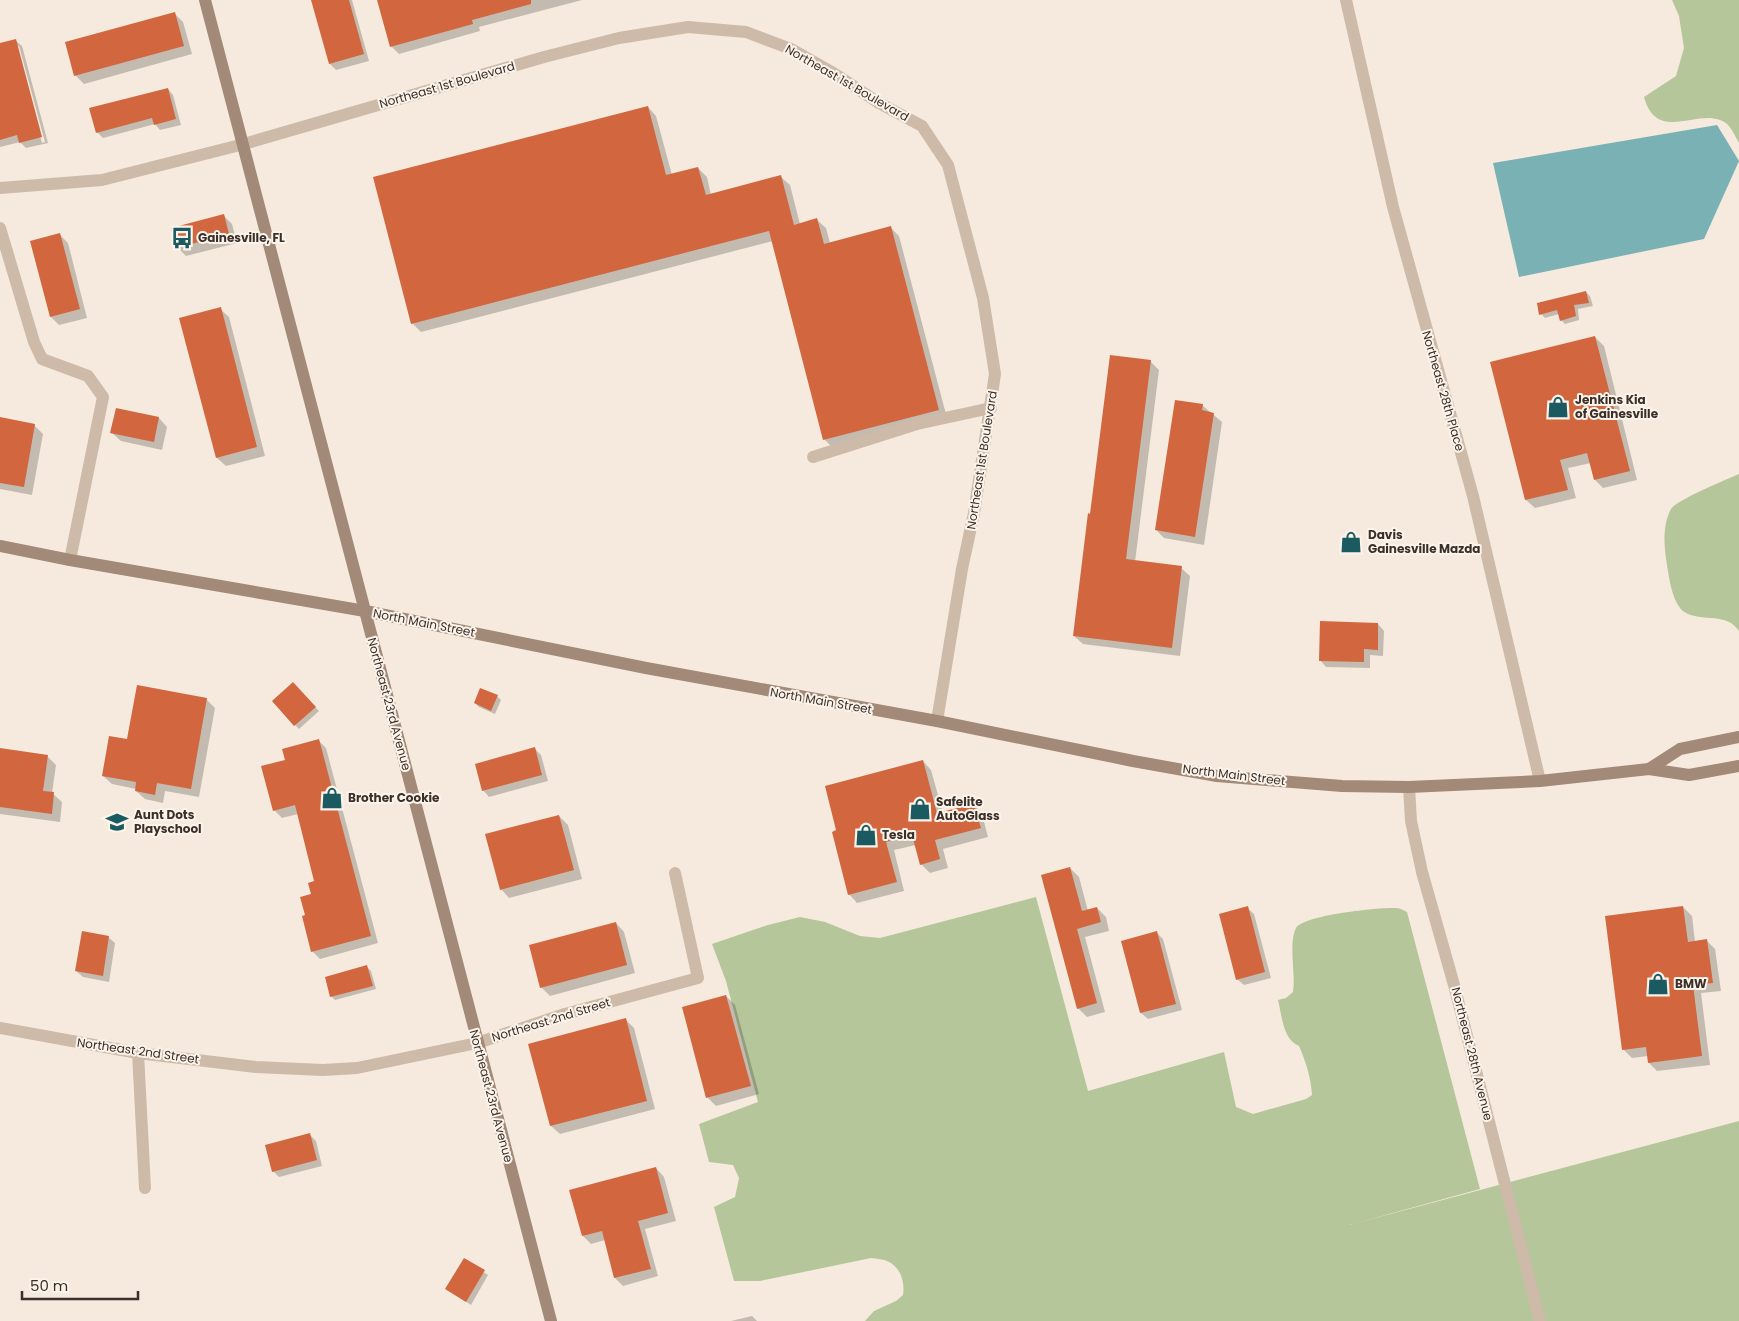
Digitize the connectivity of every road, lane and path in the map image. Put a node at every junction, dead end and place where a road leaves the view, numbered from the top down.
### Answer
1 (205, 0) edge
2 (1346, 0) edge
3 (244, 144) junction
4 (0, 188) edge
5 (0, 228) edge
6 (991, 408) junction
7 (813, 457) dead end
8 (0, 546) edge
9 (70, 560) junction
10 (365, 611) junction
11 (938, 721) junction
12 (1739, 737) edge
13 (1739, 766) edge
14 (1648, 769) junction
15 (1540, 781) junction
16 (1409, 787) junction
17 (675, 873) dead end
18 (0, 1028) edge
19 (477, 1043) junction
20 (138, 1053) junction
21 (145, 1188) dead end
22 (551, 1321) edge
23 (1540, 1321) edge

1 - 3 main road, Northeast 23rd Avenue
2 - 15 street, Northeast 28th Place
3 - 4 street, Northeast 1st Boulevard
3 - 6 street, Northeast 1st Boulevard
3 - 10 main road, Northeast 23rd Avenue
5 - 9 street
6 - 7 street
6 - 11 street, Northeast 1st Boulevard
8 - 9 main road, North Main Street
9 - 10 main road, North Main Street
10 - 11 main road, North Main Street
10 - 19 main road, Northeast 23rd Avenue
11 - 16 main road, North Main Street
12 - 14 main road, North Main Street
13 - 14 main road, North Main Street
14 - 15 main road, North Main Street
15 - 16 main road, North Main Street
16 - 23 street, Northeast 28th Avenue
17 - 19 street, Northeast 2nd Street
18 - 20 street, Northeast 2nd Street
19 - 20 street, Northeast 2nd Street
19 - 22 main road, Northeast 23rd Avenue
20 - 21 street

